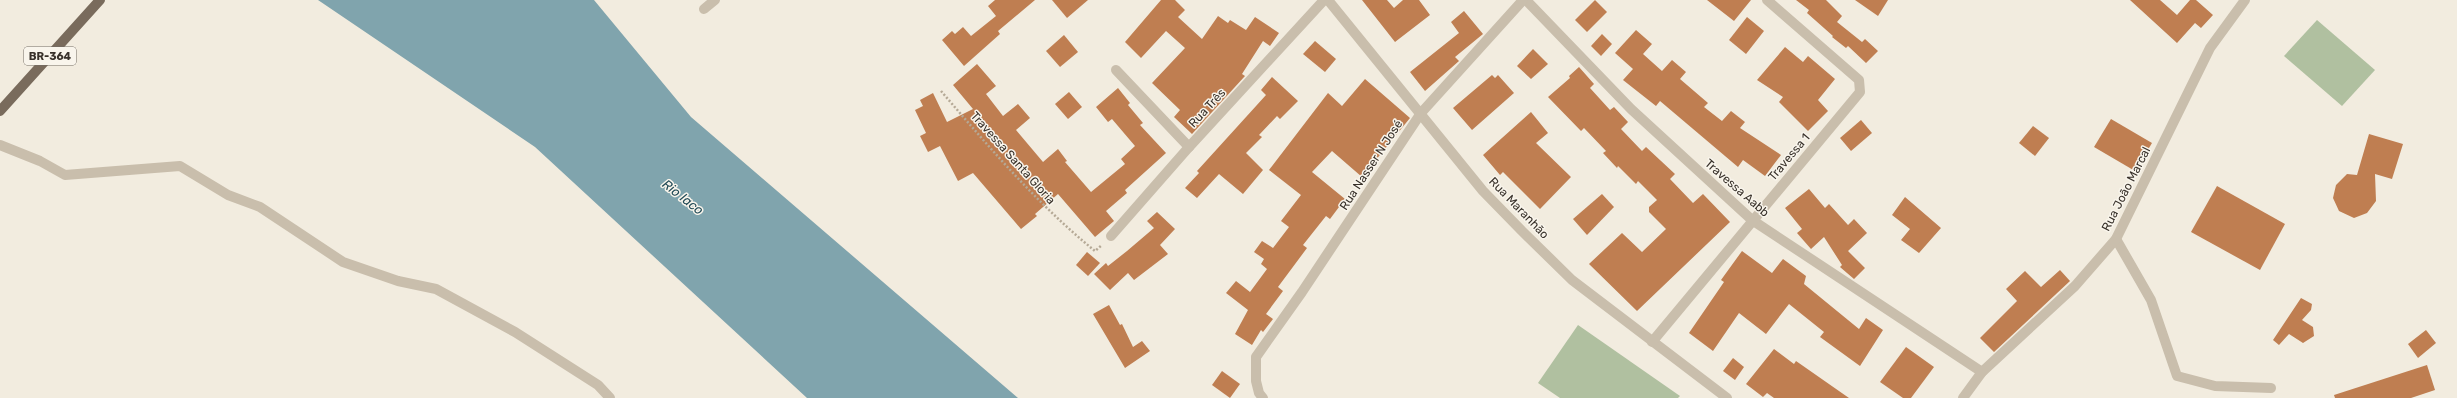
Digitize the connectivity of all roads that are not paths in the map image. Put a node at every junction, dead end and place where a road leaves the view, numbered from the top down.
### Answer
1 (100, 0) edge
2 (714, 0) edge
3 (1324, 0) edge
4 (1328, 0) edge
5 (1524, 0) edge
6 (1767, 0) edge
7 (2245, 0) edge
8 (704, 9) dead end
9 (1116, 70) dead end
10 (0, 111) edge
11 (1421, 113) junction
12 (0, 145) edge
13 (1189, 147) junction
14 (1752, 220) junction
15 (1111, 236) road end
16 (2116, 239) junction
17 (1652, 342) junction
18 (1982, 372) junction
19 (2271, 388) dead end
20 (610, 398) edge
21 (1263, 398) edge
22 (1727, 398) edge
23 (1963, 398) edge

1 - 10 main road, BR-364
2 - 8 street
3 - 13 street, Rua Três
4 - 11 street, Rua Maranhão
5 - 11 street, Rua Nasser N José
5 - 14 street, Travessa Aabb
6 - 14 street, Travessa 1
7 - 16 street, Rua João Marcal
9 - 13 street
11 - 17 street, Rua Maranhão
11 - 21 street, Rua Nasser N José
12 - 20 street
13 - 15 street, Rua Três
14 - 17 street, Travessa 1
14 - 18 street, Travessa Aabb
16 - 18 street, Rua João Marcal
16 - 19 street
17 - 22 street, Rua Maranhão
18 - 23 street, Rua João Marcal

